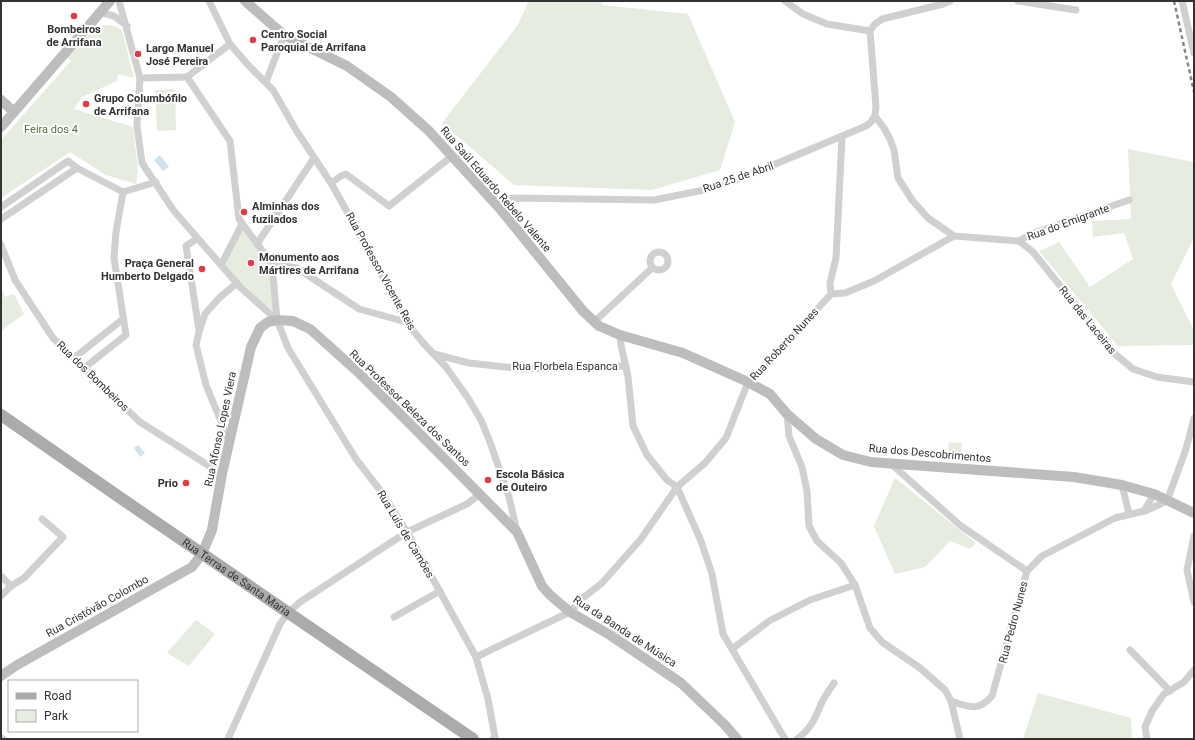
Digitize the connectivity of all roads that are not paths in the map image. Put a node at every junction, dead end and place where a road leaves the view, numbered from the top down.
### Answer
1 (110, 1) edge
2 (119, 1) edge
3 (209, 1) edge
4 (245, 1) edge
5 (786, 1) edge
6 (950, 1) edge
7 (1018, 1) edge
8 (1182, 1) edge
9 (1076, 10) dead end
10 (99, 12) junction
11 (127, 26) junction
12 (870, 31) junction
13 (284, 35) junction
14 (230, 44) junction
15 (1194, 53) edge
16 (140, 78) junction
17 (187, 78) junction
18 (266, 82) junction
19 (1, 100) edge
20 (875, 116) junction
21 (6, 118) edge
22 (842, 137) junction
23 (452, 156) junction
24 (314, 158) junction
25 (76, 168) junction
26 (39, 181) junction
27 (156, 182) junction
28 (331, 183) junction
29 (45, 189) junction
30 (123, 192) junction
31 (1129, 200) dead end
32 (494, 202) junction
33 (1, 207) edge
34 (1, 220) edge
35 (242, 224) junction
36 (954, 236) junction
37 (195, 240) dead end
38 (1019, 241) junction
39 (257, 244) junction
40 (1, 245) edge
41 (272, 264) junction
42 (221, 265) junction
43 (652, 268) dead end
44 (237, 283) junction
45 (831, 294) junction
46 (123, 319) junction
47 (277, 320) junction
48 (406, 322) junction
49 (594, 322) junction
50 (199, 332) junction
51 (620, 335) junction
52 (432, 353) junction
53 (74, 358) junction
54 (626, 366) junction
55 (84, 368) junction
56 (748, 382) junction
57 (1194, 382) edge
58 (787, 414) junction
59 (1, 415) edge
60 (1194, 418) edge
61 (229, 442) junction
62 (890, 463) junction
63 (222, 474) junction
64 (1122, 486) junction
65 (677, 487) junction
66 (480, 494) junction
67 (1154, 494) junction
68 (1167, 501) junction
69 (1144, 511) junction
70 (1194, 512) edge
71 (1129, 514) junction
72 (42, 519) dead end
73 (407, 532) junction
74 (517, 532) junction
75 (1194, 536) edge
76 (202, 554) junction
77 (1026, 571) junction
78 (1, 576) edge
79 (855, 585) junction
80 (11, 586) junction
81 (440, 591) junction
82 (1, 596) edge
83 (1194, 602) edge
84 (570, 612) junction
85 (288, 613) junction
86 (394, 617) dead end
87 (732, 649) junction
88 (1130, 650) dead end
89 (476, 657) junction
90 (1194, 670) edge
91 (1, 676) edge
92 (834, 683) dead end
93 (1170, 691) junction
94 (951, 702) junction
95 (228, 739) edge
96 (473, 739) edge
97 (493, 739) edge
98 (737, 739) edge
99 (785, 739) edge
100 (797, 739) edge
101 (960, 739) edge
102 (1147, 739) edge

1 - 10 street
2 - 11 street
3 - 14 street, Rua Professor Vicente Reis
4 - 13 street, Rua Saúl Eduardo Rebelo Valente
5 - 12 street
6 - 12 street
7 - 9 street
8 - 15 street
10 - 11 street
10 - 21 street
11 - 16 street
12 - 20 street
13 - 18 street
13 - 23 street, Rua Saúl Eduardo Rebelo Valente
14 - 17 street
14 - 18 street, Rua Professor Vicente Reis
16 - 17 street
16 - 27 street
17 - 35 street
18 - 24 street, Rua Professor Vicente Reis
19 - 21 street
20 - 22 street, Rua 25 de Abril
20 - 36 street
22 - 32 street, Rua 25 de Abril
22 - 45 street
23 - 28 street
23 - 32 street, Rua Saúl Eduardo Rebelo Valente
24 - 28 street, Rua Professor Vicente Reis
24 - 39 street
25 - 26 street
25 - 29 street
25 - 30 street
26 - 29 street
26 - 33 street
27 - 30 street
27 - 42 street
28 - 48 street, Rua Professor Vicente Reis
29 - 34 street
30 - 46 street
31 - 38 street, Rua do Emigrante
32 - 49 street, Rua Saúl Eduardo Rebelo Valente
35 - 39 street
35 - 42 street
36 - 38 street, Rua do Emigrante
36 - 45 street
37 - 50 street
38 - 57 street, Rua das Laceiras
39 - 41 street
40 - 53 street, Rua dos Bombeiros
41 - 47 street
41 - 48 street
42 - 44 street
43 - 49 street
44 - 47 street
44 - 50 street
45 - 56 street, Rua Roberto Nunes
46 - 53 street
46 - 55 street
47 - 61 street, Rua Afonso Lopes Viera
47 - 66 street, Rua Professor Beleza dos Santos
47 - 73 street, Rua Luís de Camões
48 - 52 street, Rua Professor Vicente Reis
49 - 51 street, Rua Saúl Eduardo Rebelo Valente
50 - 61 street
51 - 54 street
51 - 56 street, Rua dos Descobrimentos
52 - 54 street, Rua Florbela Espanca
52 - 74 street, Rua Professor Vicente Reis
53 - 55 street, Rua dos Bombeiros
54 - 65 street
55 - 63 street, Rua dos Bombeiros
56 - 58 street, Rua dos Descobrimentos
56 - 65 street, Rua Roberto Nunes
58 - 62 street, Rua dos Descobrimentos
58 - 79 street
59 - 76 main road, Rua Terras de Santa Maria
60 - 68 street
61 - 63 street, Rua Afonso Lopes Viera
62 - 64 street, Rua dos Descobrimentos
62 - 77 street
63 - 76 street, Rua Afonso Lopes Viera
64 - 67 street, Rua dos Descobrimentos
64 - 71 street
65 - 84 street, Rua Roberto Nunes
65 - 87 street
66 - 73 street
66 - 74 street, Rua Professor Beleza dos Santos
67 - 68 street, Rua dos Descobrimentos
67 - 69 street
68 - 69 street, Rua Pedro Nunes
68 - 70 street, Rua dos Descobrimentos
69 - 71 street, Rua Pedro Nunes
71 - 77 street, Rua Pedro Nunes
72 - 80 street
73 - 81 street, Rua Luís de Camões
73 - 85 street
74 - 84 street, Rua da Banda de Música
75 - 83 street
76 - 85 main road, Rua Terras de Santa Maria
76 - 91 street, Rua Cristóvão Colombo
77 - 94 street, Rua Pedro Nunes
78 - 80 street
79 - 87 street
79 - 94 street
80 - 82 street
81 - 86 street
81 - 89 street, Rua Luís de Camões
84 - 89 street
84 - 98 street, Rua da Banda de Música
85 - 95 street
85 - 96 main road, Rua Terras de Santa Maria
87 - 99 street
88 - 93 street
89 - 97 street, Rua Luís de Camões
90 - 93 street
92 - 100 street
93 - 102 street
94 - 101 street

